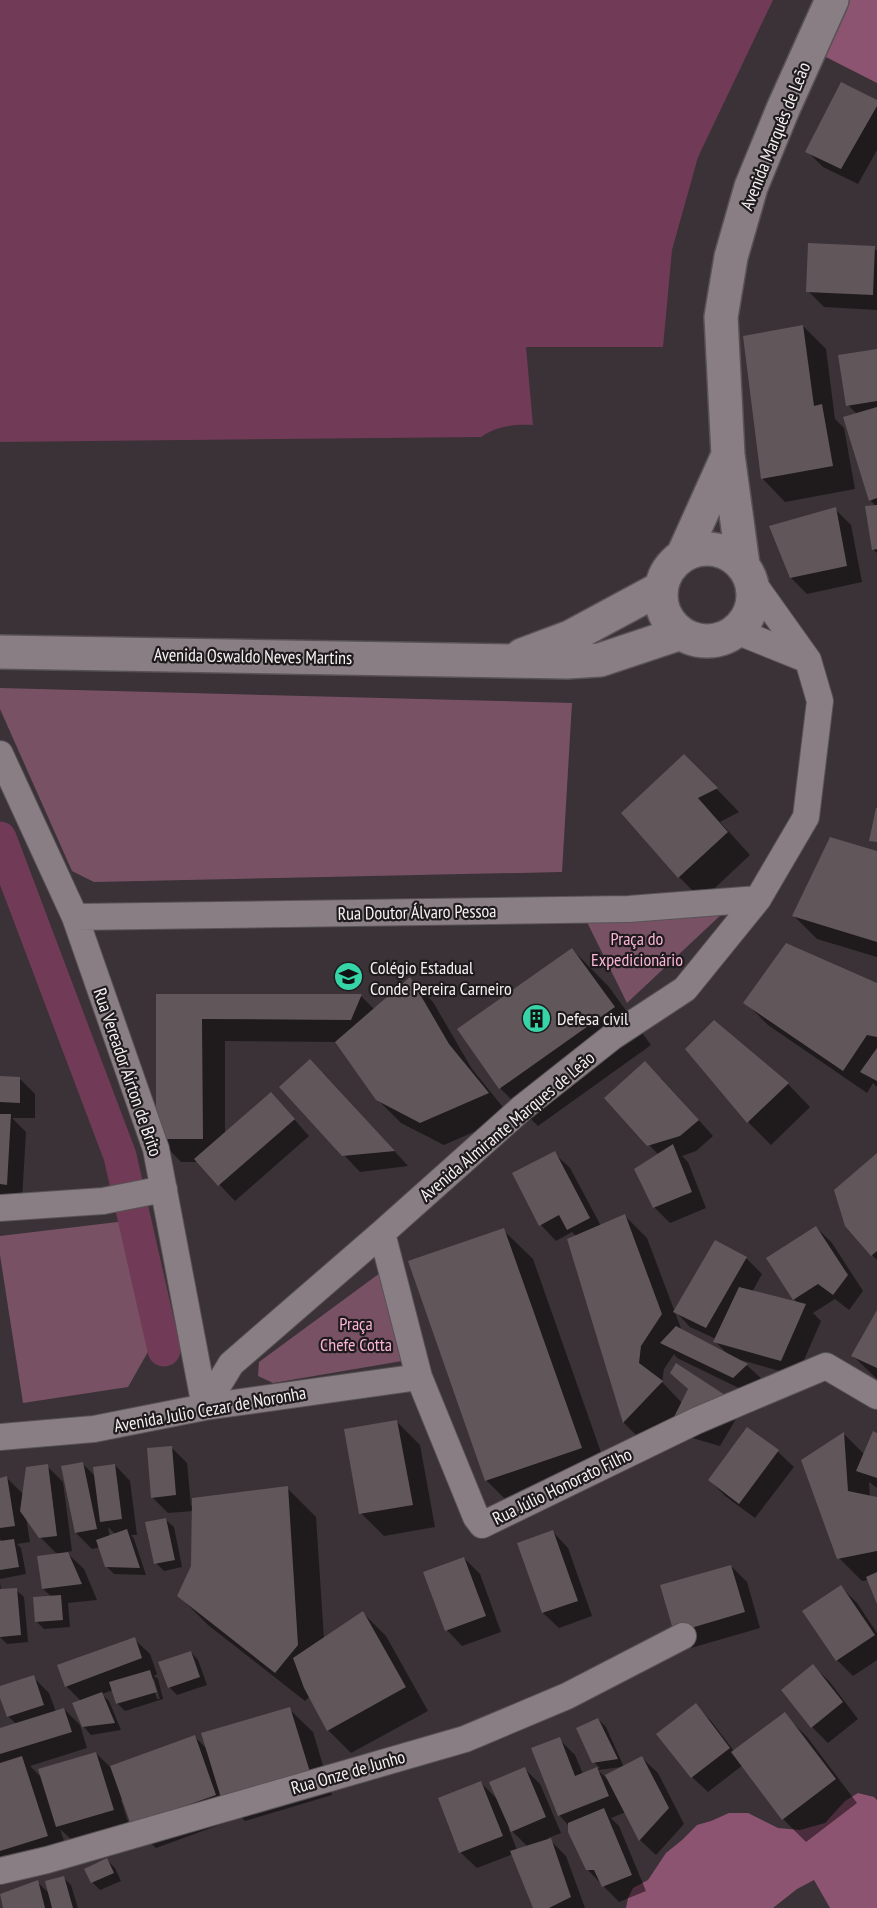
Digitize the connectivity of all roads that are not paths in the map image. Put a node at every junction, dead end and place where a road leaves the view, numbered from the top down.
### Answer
1 (832, 0) edge
2 (728, 455) junction
3 (684, 555) junction
4 (747, 572) junction
5 (661, 588) junction
6 (736, 631) junction
7 (681, 633) junction
8 (0, 652) edge
9 (507, 660) junction
10 (808, 660) junction
11 (0, 754) edge
12 (758, 898) junction
13 (75, 917) junction
14 (164, 1189) junction
15 (0, 1208) edge
16 (382, 1233) junction
17 (419, 1377) junction
18 (877, 1396) edge
19 (205, 1407) junction
20 (0, 1437) edge
21 (683, 1636) dead end
22 (0, 1871) edge

1 - 2 main road, Avenida Marquês de Leão
2 - 3 main road, Avenida Marquês de Leão
2 - 4 main road, Avenida Marquês de Leão
3 - 4 main road
3 - 5 main road
4 - 6 main road
4 - 10 street, Avenida Almirante Marques de Leão
5 - 7 main road
5 - 9 main road, Avenida Oswaldo Neves Martins
6 - 7 main road
6 - 10 street
7 - 9 main road, Avenida Oswaldo Neves Martins
8 - 9 main road, Avenida Oswaldo Neves Martins
10 - 12 street, Avenida Almirante Marques de Leão
11 - 13 street, Rua Vereador Aírton de Brito
12 - 13 street, Rua Doutor Álvaro Pessoa
12 - 16 street, Avenida Almirante Marques de Leão
13 - 14 street, Rua Vereador Aírton de Brito
14 - 15 street
14 - 19 street, Rua Vereador Aírton de Brito
16 - 17 street, Rua Júlio Honorato Filho
16 - 19 street, Avenida Almirante Marques de Leão
17 - 18 street, Rua Júlio Honorato Filho
17 - 19 street, Avenida Julio Cezar de Noronha
19 - 20 street, Avenida Julio Cezar de Noronha
21 - 22 street, Rua Onze de Junho

